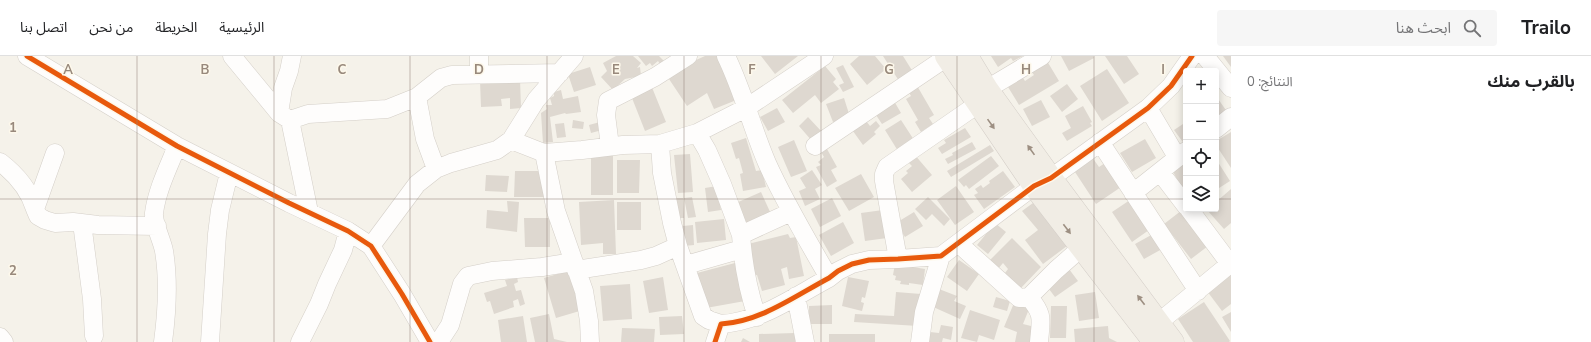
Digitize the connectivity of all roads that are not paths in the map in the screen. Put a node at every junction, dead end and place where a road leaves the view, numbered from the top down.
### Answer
1 (27, 56) edge
2 (232, 56) edge
3 (292, 56) edge
4 (479, 56) edge
5 (574, 56) edge
6 (688, 56) edge
7 (726, 56) edge
8 (824, 56) edge
9 (953, 56) edge
10 (1192, 56) edge
11 (1205, 56) edge
12 (1035, 58) edge
13 (560, 72) junction
14 (479, 74) junction
15 (1231, 88) edge
16 (982, 96) junction
17 (417, 97) junction
18 (746, 108) junction
19 (1148, 108) junction
20 (285, 116) junction
21 (1231, 117) edge
22 (1219, 127) edge
23 (697, 133) junction
24 (511, 140) junction
25 (1100, 142) junction
26 (660, 144) junction
27 (177, 146) junction
28 (610, 146) junction
29 (815, 146) dead end
30 (55, 153) dead end
31 (544, 153) junction
32 (1182, 154) edge
33 (0, 162) edge
34 (436, 170) junction
35 (1160, 172) junction
36 (229, 173) junction
37 (1042, 182) junction
38 (1133, 193) junction
39 (1183, 202) edge
40 (34, 209) junction
41 (309, 212) junction
42 (791, 212) junction
43 (1190, 212) edge
44 (82, 223) junction
45 (157, 226) junction
46 (348, 231) junction
47 (742, 242) junction
48 (958, 243) junction
49 (371, 246) junction
50 (678, 246) junction
51 (1081, 248) junction
52 (942, 256) junction
53 (898, 259) junction
54 (1231, 263) edge
55 (686, 265) junction
56 (575, 266) junction
57 (829, 278) junction
58 (1198, 291) junction
59 (796, 296) junction
60 (1029, 296) junction
61 (757, 317) junction
62 (721, 324) junction
63 (94, 336) dead end
64 (1151, 336) edge
65 (0, 337) edge
66 (4, 342) edge
67 (163, 342) edge
68 (210, 342) edge
69 (300, 342) edge
70 (430, 342) edge
71 (439, 342) edge
72 (590, 342) edge
73 (715, 342) edge
74 (805, 342) edge
75 (920, 342) edge
76 (1039, 342) edge
77 (1173, 342) edge

1 - 27 street
2 - 20 street
3 - 20 street
4 - 14 street
5 - 13 street
6 - 28 street
7 - 18 street
8 - 18 street
9 - 16 main road
9 - 29 street
10 - 19 street
11 - 15 street
12 - 16 street
13 - 14 street
13 - 24 street
14 - 17 street
16 - 37 main road
16 - 53 street
17 - 20 street
17 - 34 street
18 - 23 street
18 - 42 street
19 - 25 street
19 - 32 street
20 - 41 street
21 - 22 street
23 - 26 street
23 - 47 street
24 - 31 street
24 - 34 street
25 - 37 street
25 - 38 street
26 - 28 street
26 - 50 street
27 - 36 street
27 - 45 street
28 - 31 street
30 - 40 street
31 - 56 street
32 - 35 street
33 - 40 street
34 - 49 street
35 - 38 street
35 - 39 street
36 - 41 street
36 - 68 street
37 - 48 street
37 -> 51 main road
64 -> 37 main road
38 - 58 street
40 - 44 street
41 - 46 street
42 - 47 street
42 - 57 street
43 - 54 street
44 - 45 street
44 - 63 street
45 - 67 street
46 - 49 street
46 - 69 street
47 - 55 street
47 - 61 street
48 - 52 street
48 - 60 street
49 - 70 street
50 - 55 street
50 - 56 street
51 - 60 street
51 - 64 main road
52 - 53 street
52 - 75 street
53 - 57 street
54 - 58 street
55 - 62 street
56 - 71 street
56 - 72 street
57 - 59 street
58 - 64 street
59 - 61 street
59 - 74 street
60 - 76 street
61 - 62 street
62 - 73 street
64 - 77 main road
65 - 66 street

